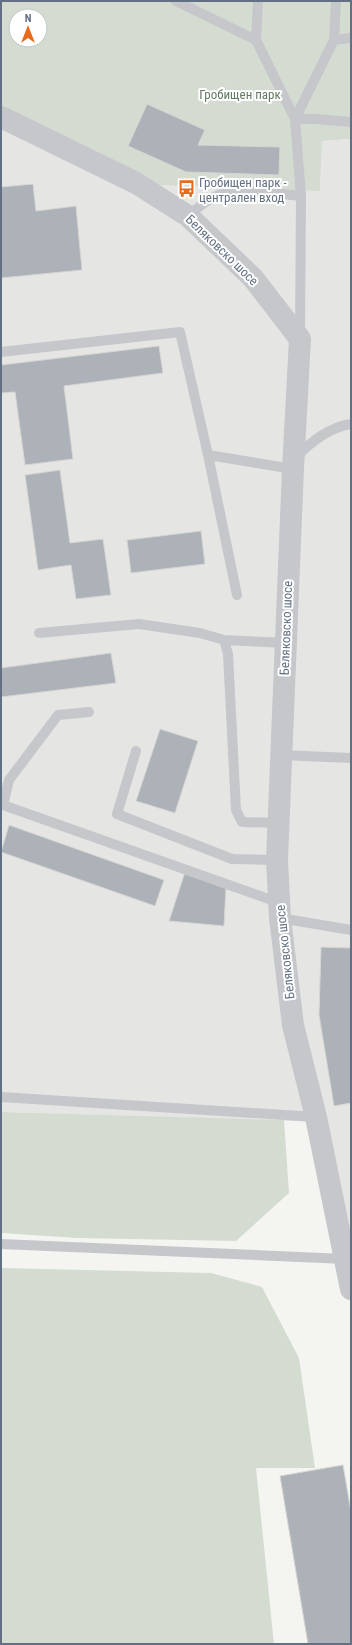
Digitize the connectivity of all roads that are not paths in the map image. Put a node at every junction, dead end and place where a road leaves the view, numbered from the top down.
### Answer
1 (176, 1) edge
2 (258, 1) edge
3 (336, 1) edge
4 (351, 38) edge
5 (256, 40) junction
6 (334, 40) junction
7 (1, 117) edge
8 (295, 118) junction
9 (351, 122) edge
10 (301, 196) junction
11 (188, 216) junction
12 (300, 339) junction
13 (1, 352) edge
14 (351, 424) edge
15 (208, 455) junction
16 (293, 464) junction
17 (237, 595) dead end
18 (39, 632) dead end
19 (224, 640) junction
20 (286, 643) junction
21 (89, 712) dead end
22 (136, 751) dead end
23 (281, 755) junction
24 (351, 758) edge
25 (5, 780) edge
26 (278, 823) junction
27 (277, 860) junction
28 (280, 910) junction
29 (351, 930) edge
30 (1, 1097) edge
31 (316, 1117) junction
32 (1, 1244) edge
33 (345, 1259) junction
34 (351, 1289) edge

1 - 5 lane
2 - 5 lane
3 - 6 lane
4 - 6 lane
5 - 8 lane
6 - 8 lane
7 - 11 street, Беляковско шосе
8 - 9 lane
8 - 10 lane
10 - 11 lane
10 - 12 lane
11 - 12 street, Беляковско шосе
12 - 16 street, Беляковско шосе
13 - 15 lane
14 - 16 lane
15 - 16 lane
15 - 17 lane
16 - 20 street, Беляковско шосе
18 - 19 lane
19 - 20 lane
19 - 26 lane
20 - 23 street, Беляковско шосе
21 - 25 lane
22 - 27 lane
23 - 24 lane
23 - 26 street, Беляковско шосе
25 - 28 lane
26 - 27 street, Беляковско шосе
27 - 28 street, Беляковско шосе
28 - 29 lane
28 - 31 street, Беляковско шосе
30 - 31 lane
31 - 33 street, Беляковско шосе
32 - 33 lane
33 - 34 street, Беляковско шосе

